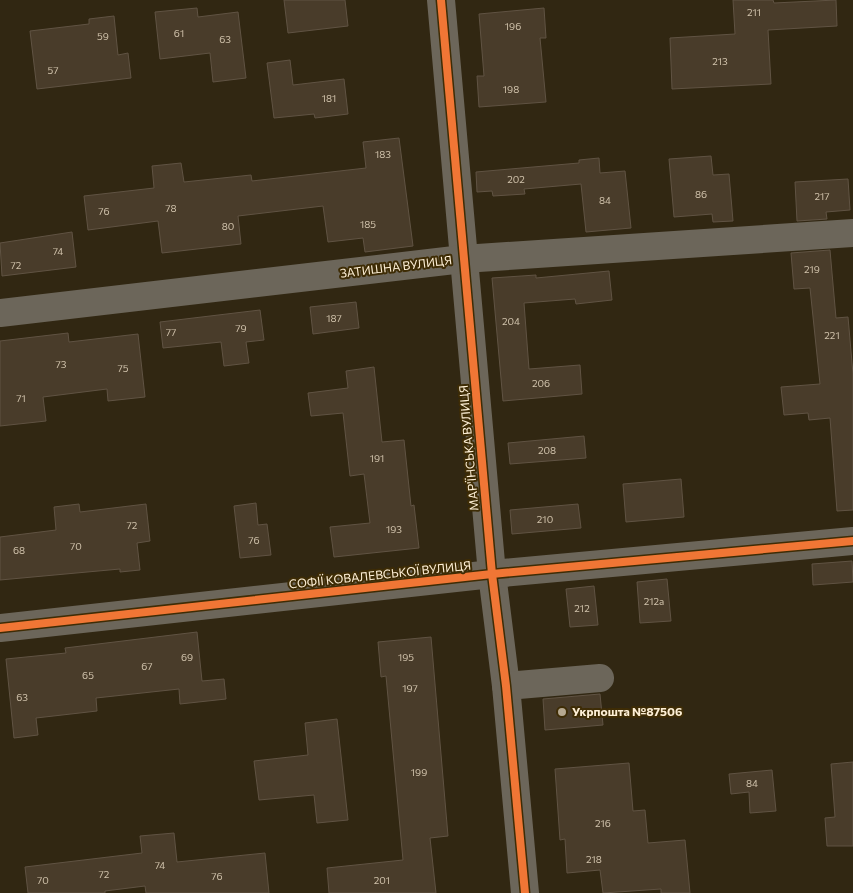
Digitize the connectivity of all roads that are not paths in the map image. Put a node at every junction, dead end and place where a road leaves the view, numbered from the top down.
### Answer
1 (442, 0) edge
2 (853, 233) edge
3 (463, 259) junction
4 (0, 312) edge
5 (853, 541) edge
6 (492, 574) junction
7 (0, 628) edge
8 (600, 678) dead end
9 (506, 686) junction
10 (525, 893) edge

1 - 3 street, МАР'ЇНСЬКА ВУЛИЦЯ
2 - 3 street, ЗАТИШНА ВУЛИЦЯ
3 - 4 street, ЗАТИШНА ВУЛИЦЯ
3 - 6 street, МАР'ЇНСЬКА ВУЛИЦЯ
5 - 6 street, СОФІЇ КОВАЛЕВСЬКОЇ ВУЛИЦЯ
6 - 7 street, СОФІЇ КОВАЛЕВСЬКОЇ ВУЛИЦЯ
6 - 9 street, МАР'ЇНСЬКА ВУЛИЦЯ
8 - 9 street
9 - 10 street, МАР'ЇНСЬКА ВУЛИЦЯ

